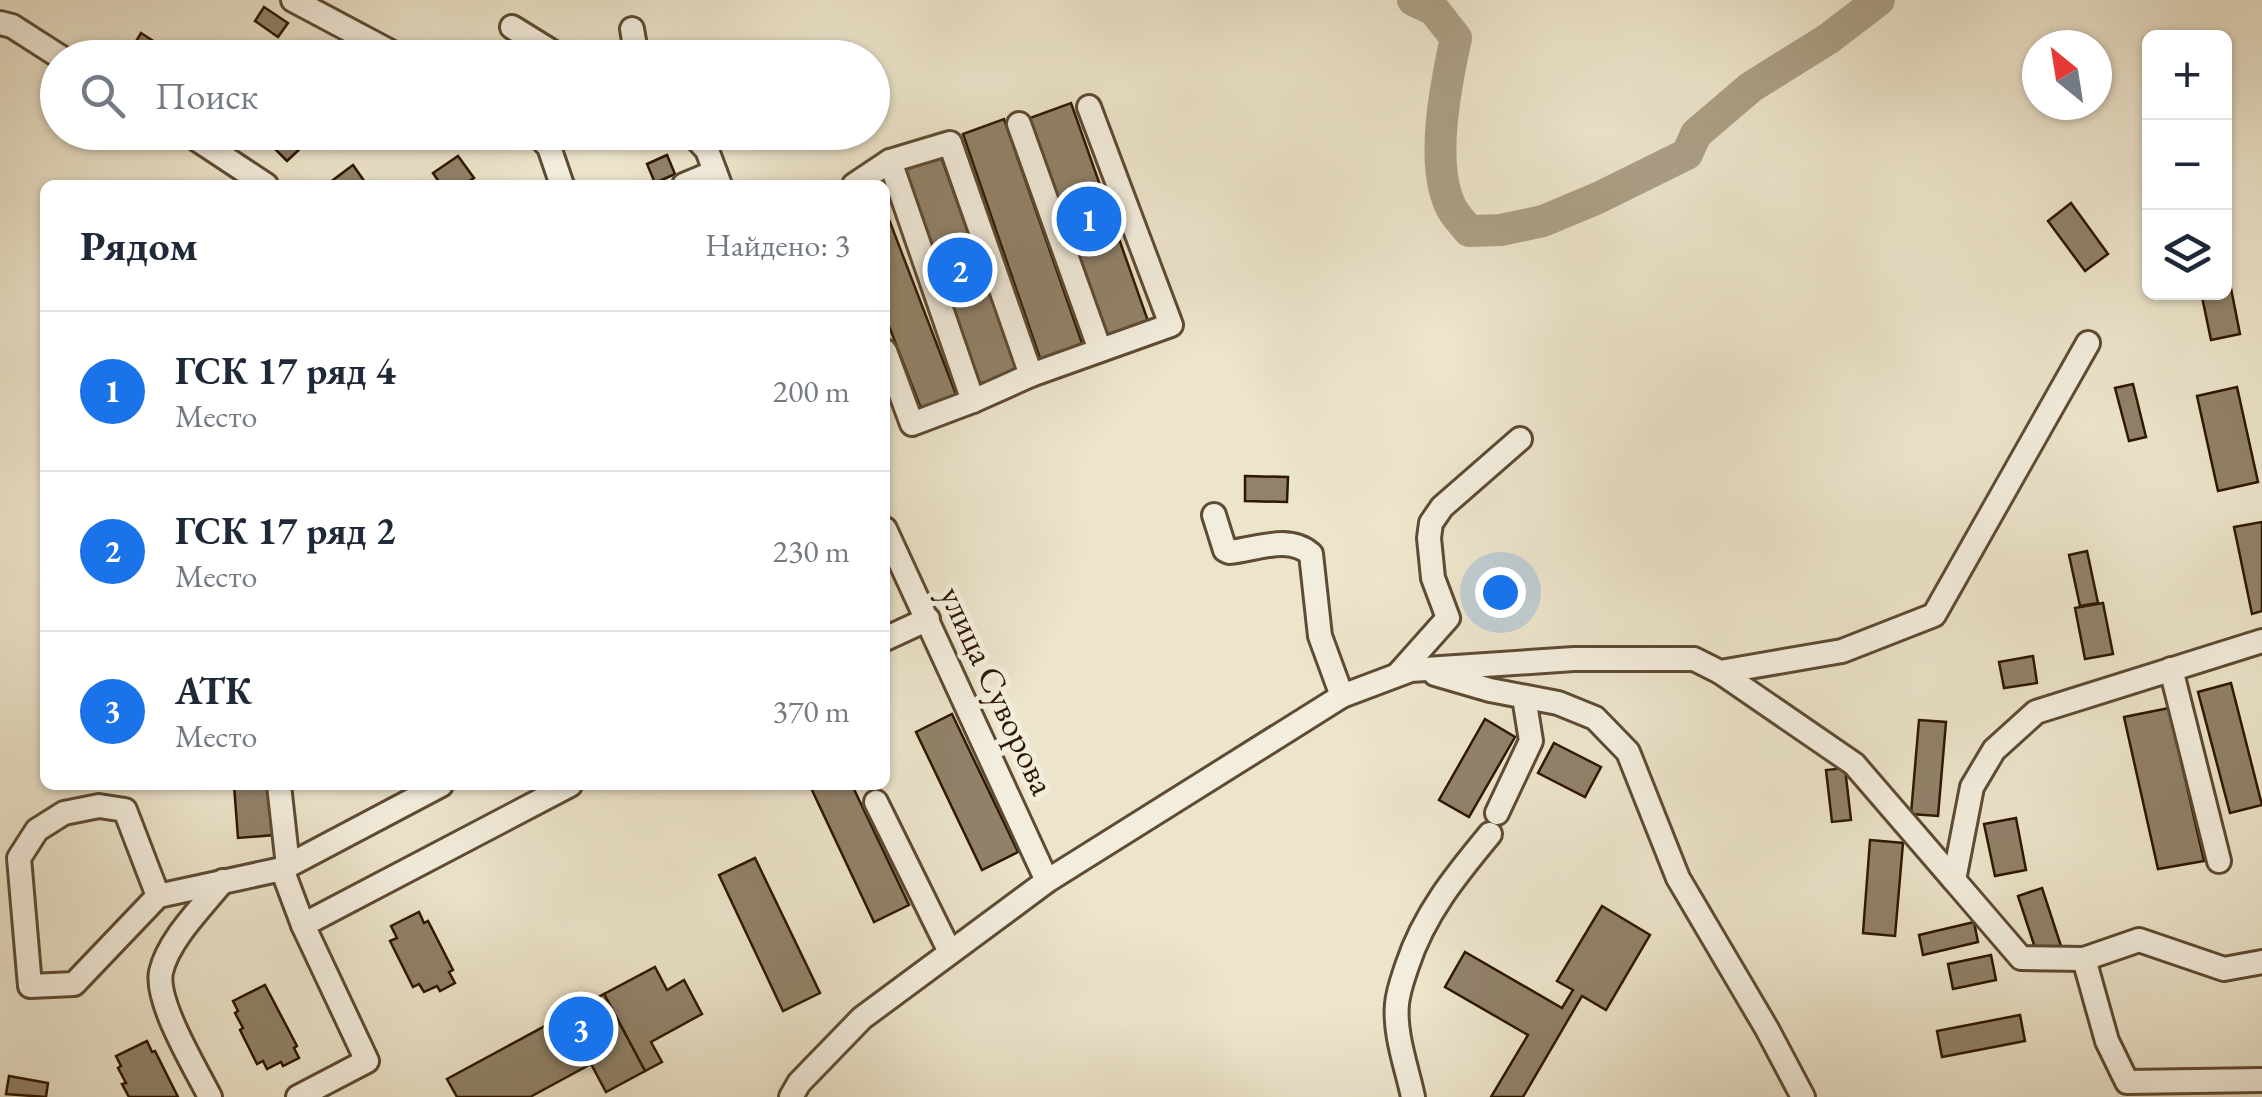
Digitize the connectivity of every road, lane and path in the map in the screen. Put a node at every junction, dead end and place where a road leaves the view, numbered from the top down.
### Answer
1 (293, 0) edge
2 (0, 24) edge
3 (512, 27) dead end
4 (632, 29) dead end
5 (368, 40) edge
6 (533, 40) edge
7 (634, 40) edge
8 (40, 44) edge
9 (1090, 107) dead end
10 (1018, 124) dead end
11 (213, 150) edge
12 (551, 150) edge
13 (707, 150) edge
14 (890, 161) junction
15 (717, 178) edge
16 (258, 180) edge
17 (560, 180) edge
18 (862, 180) edge
19 (2088, 343) dead end
20 (1100, 350) junction
21 (1031, 375) junction
22 (890, 382) edge
23 (973, 401) junction
24 (894, 407) edge
25 (1520, 439) dead end
26 (1214, 515) dead end
27 (892, 566) edge
28 (928, 619) junction
29 (890, 637) edge
30 (2262, 641) edge
31 (2171, 670) junction
32 (1409, 672) junction
33 (1720, 672) junction
34 (1342, 696) junction
35 (1524, 696) junction
36 (279, 790) edge
37 (431, 790) edge
38 (561, 790) edge
39 (876, 802) dead end
40 (2218, 861) dead end
41 (285, 867) junction
42 (223, 880) junction
43 (1954, 880) junction
44 (1047, 881) junction
45 (158, 896) junction
46 (303, 926) junction
47 (950, 952) junction
48 (2084, 959) junction
49 (2262, 962) edge
50 (2262, 1080) edge
51 (210, 1097) edge
52 (298, 1097) edge
53 (791, 1097) edge
54 (1413, 1097) edge
55 (1803, 1097) edge

1 - 5 street
2 - 8 street
3 - 6 street
4 - 7 street
9 - 20 street
10 - 20 street
11 - 16 street
12 - 17 street
13 - 15 street
14 - 18 street
14 - 21 street
14 - 23 street
19 - 33 street
20 - 21 street
21 - 23 street
22 - 24 street
23 - 24 street
25 - 32 street
26 - 34 street
27 - 28 street, улица Суворова
28 - 29 street
28 - 44 street, улица Суворова
30 - 31 street
31 - 40 street
31 - 43 street
32 - 33 street
32 - 34 street
32 - 35 street
33 - 43 street
34 - 44 street
35 - 54 street
35 - 55 street
36 - 41 street
37 - 41 street
38 - 46 street
39 - 47 street
41 - 42 street
41 - 46 street
42 - 45 street
42 - 51 street
43 - 48 street
44 - 47 street
45 - 45 street
46 - 52 street
47 - 53 street
48 - 49 street
48 - 50 street

